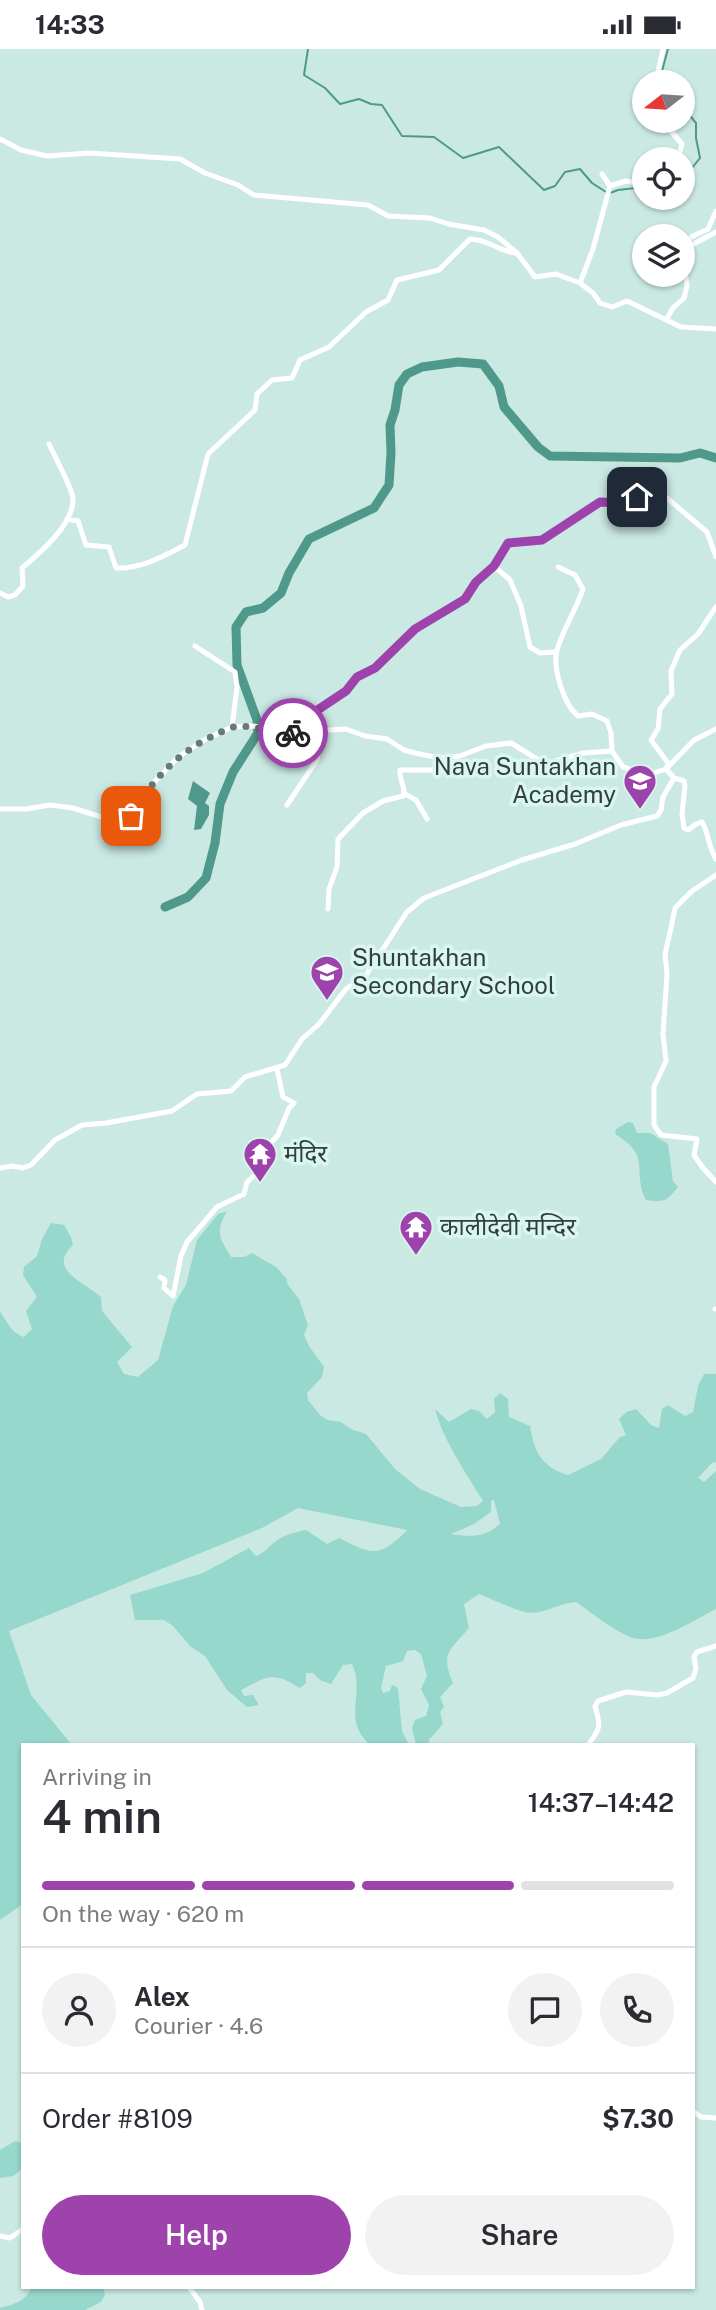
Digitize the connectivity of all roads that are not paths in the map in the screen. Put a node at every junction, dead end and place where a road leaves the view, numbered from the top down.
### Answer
1 (663, 49) edge
2 (659, 70) edge
3 (673, 133) edge
4 (0, 139) edge
5 (681, 147) edge
6 (602, 174) dead end
7 (632, 182) edge
8 (610, 186) junction
9 (716, 211) edge
10 (716, 232) edge
11 (695, 235) edge
12 (695, 243) edge
13 (517, 253) junction
14 (580, 283) junction
15 (687, 287) edge
16 (666, 320) junction
17 (716, 329) edge
18 (49, 444) dead end
19 (67, 519) junction
20 (716, 557) edge
21 (494, 566) junction
22 (558, 566) dead end
23 (0, 593) edge
24 (716, 607) edge
25 (195, 646) dead end
26 (556, 652) junction
27 (232, 727) junction
28 (715, 729) edge
29 (305, 731) junction
30 (322, 731) junction
31 (612, 751) junction
32 (439, 758) junction
33 (666, 769) junction
34 (674, 778) junction
35 (405, 794) junction
36 (288, 804) dead end
37 (0, 809) edge
38 (427, 819) dead end
39 (716, 859) edge
40 (716, 875) edge
41 (328, 909) dead end
42 (277, 1069) junction
43 (0, 1168) edge
44 (716, 1182) edge
45 (160, 1277) dead end
46 (716, 1646) edge
47 (589, 1743) edge
48 (695, 2112) edge
49 (716, 2118) edge
50 (21, 2230) edge
51 (0, 2236) edge
52 (190, 2289) edge
53 (202, 2310) edge

1 - 2 street
3 - 5 street
4 - 13 street
6 - 8 street
7 - 8 street
8 - 14 street
9 - 11 street
10 - 12 street
13 - 14 street
13 - 19 street
14 - 16 street
15 - 16 street
16 - 17 street
18 - 19 street
19 - 23 street
20 - 21 street
21 - 26 street
21 - 29 street
22 - 26 street
24 - 33 street
25 - 27 street
26 - 31 street
27 - 29 street
27 - 37 street
28 - 33 street
29 - 30 street
30 - 32 street
30 - 36 street
31 - 32 street
31 - 33 street
32 - 35 street
33 - 34 street
34 - 39 street
34 - 42 street
35 - 38 street
35 - 41 street
40 - 44 street
42 - 43 street
42 - 45 street
46 - 47 street
48 - 49 street
50 - 51 street
52 - 53 street

